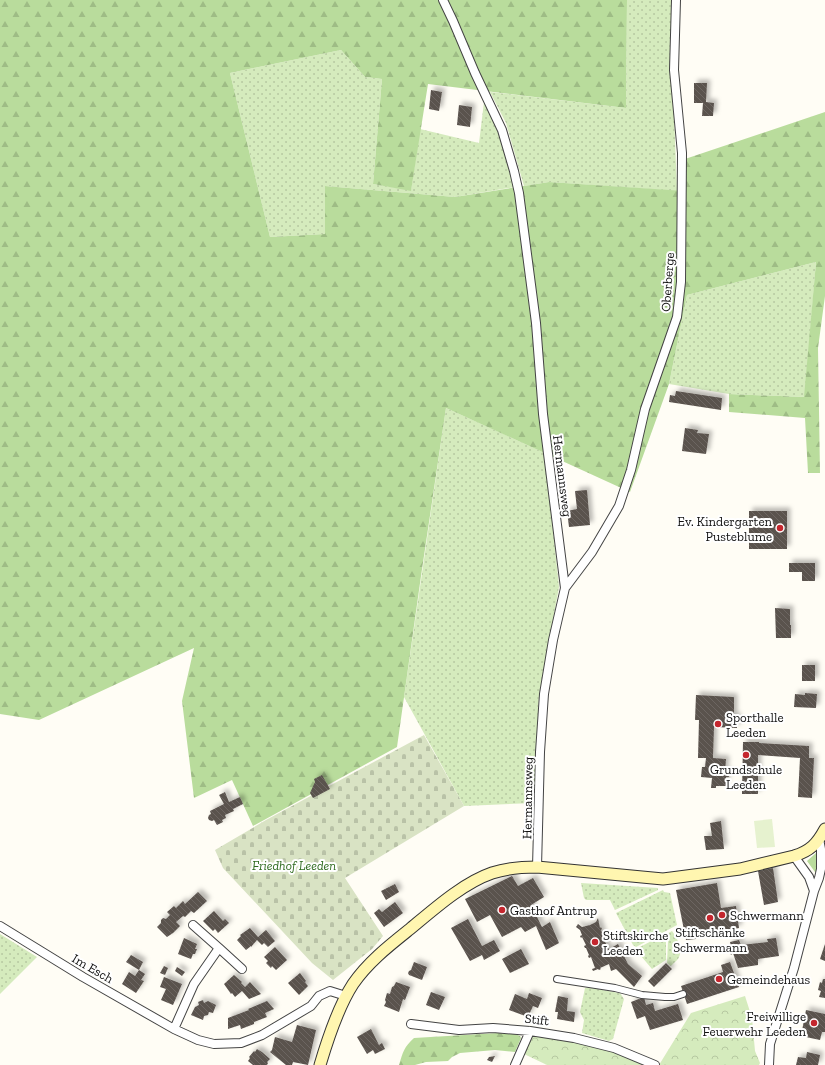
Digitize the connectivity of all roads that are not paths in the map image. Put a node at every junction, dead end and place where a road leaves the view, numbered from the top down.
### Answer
1 (443, 0) edge
2 (676, 0) edge
3 (565, 588) junction
4 (825, 829) edge
5 (819, 839) junction
6 (794, 856) junction
7 (537, 867) junction
8 (814, 891) junction
9 (193, 925) dead end
10 (0, 926) edge
11 (219, 948) junction
12 (242, 969) dead end
13 (557, 979) dead end
14 (684, 994) dead end
15 (345, 998) junction
16 (411, 1024) dead end
17 (174, 1029) junction
18 (530, 1031) junction
19 (634, 1061) edge
20 (320, 1065) edge
21 (515, 1065) edge
22 (655, 1065) edge
23 (769, 1065) edge

1 - 3 street, Hermannsweg
2 - 3 street, Oberberge
3 - 7 street, Hermannsweg
4 - 5 main road
5 - 6 main road
5 - 8 street
6 - 7 main road
6 - 8 street
7 - 15 main road
8 - 23 street
9 - 11 street
10 - 17 street, Im Esch
11 - 12 street
11 - 17 street
13 - 14 street
15 - 17 street, Im Esch
15 - 20 main road
16 - 18 street, Stift
18 - 19 street, Stift
18 - 21 street
19 - 22 street, Stift

